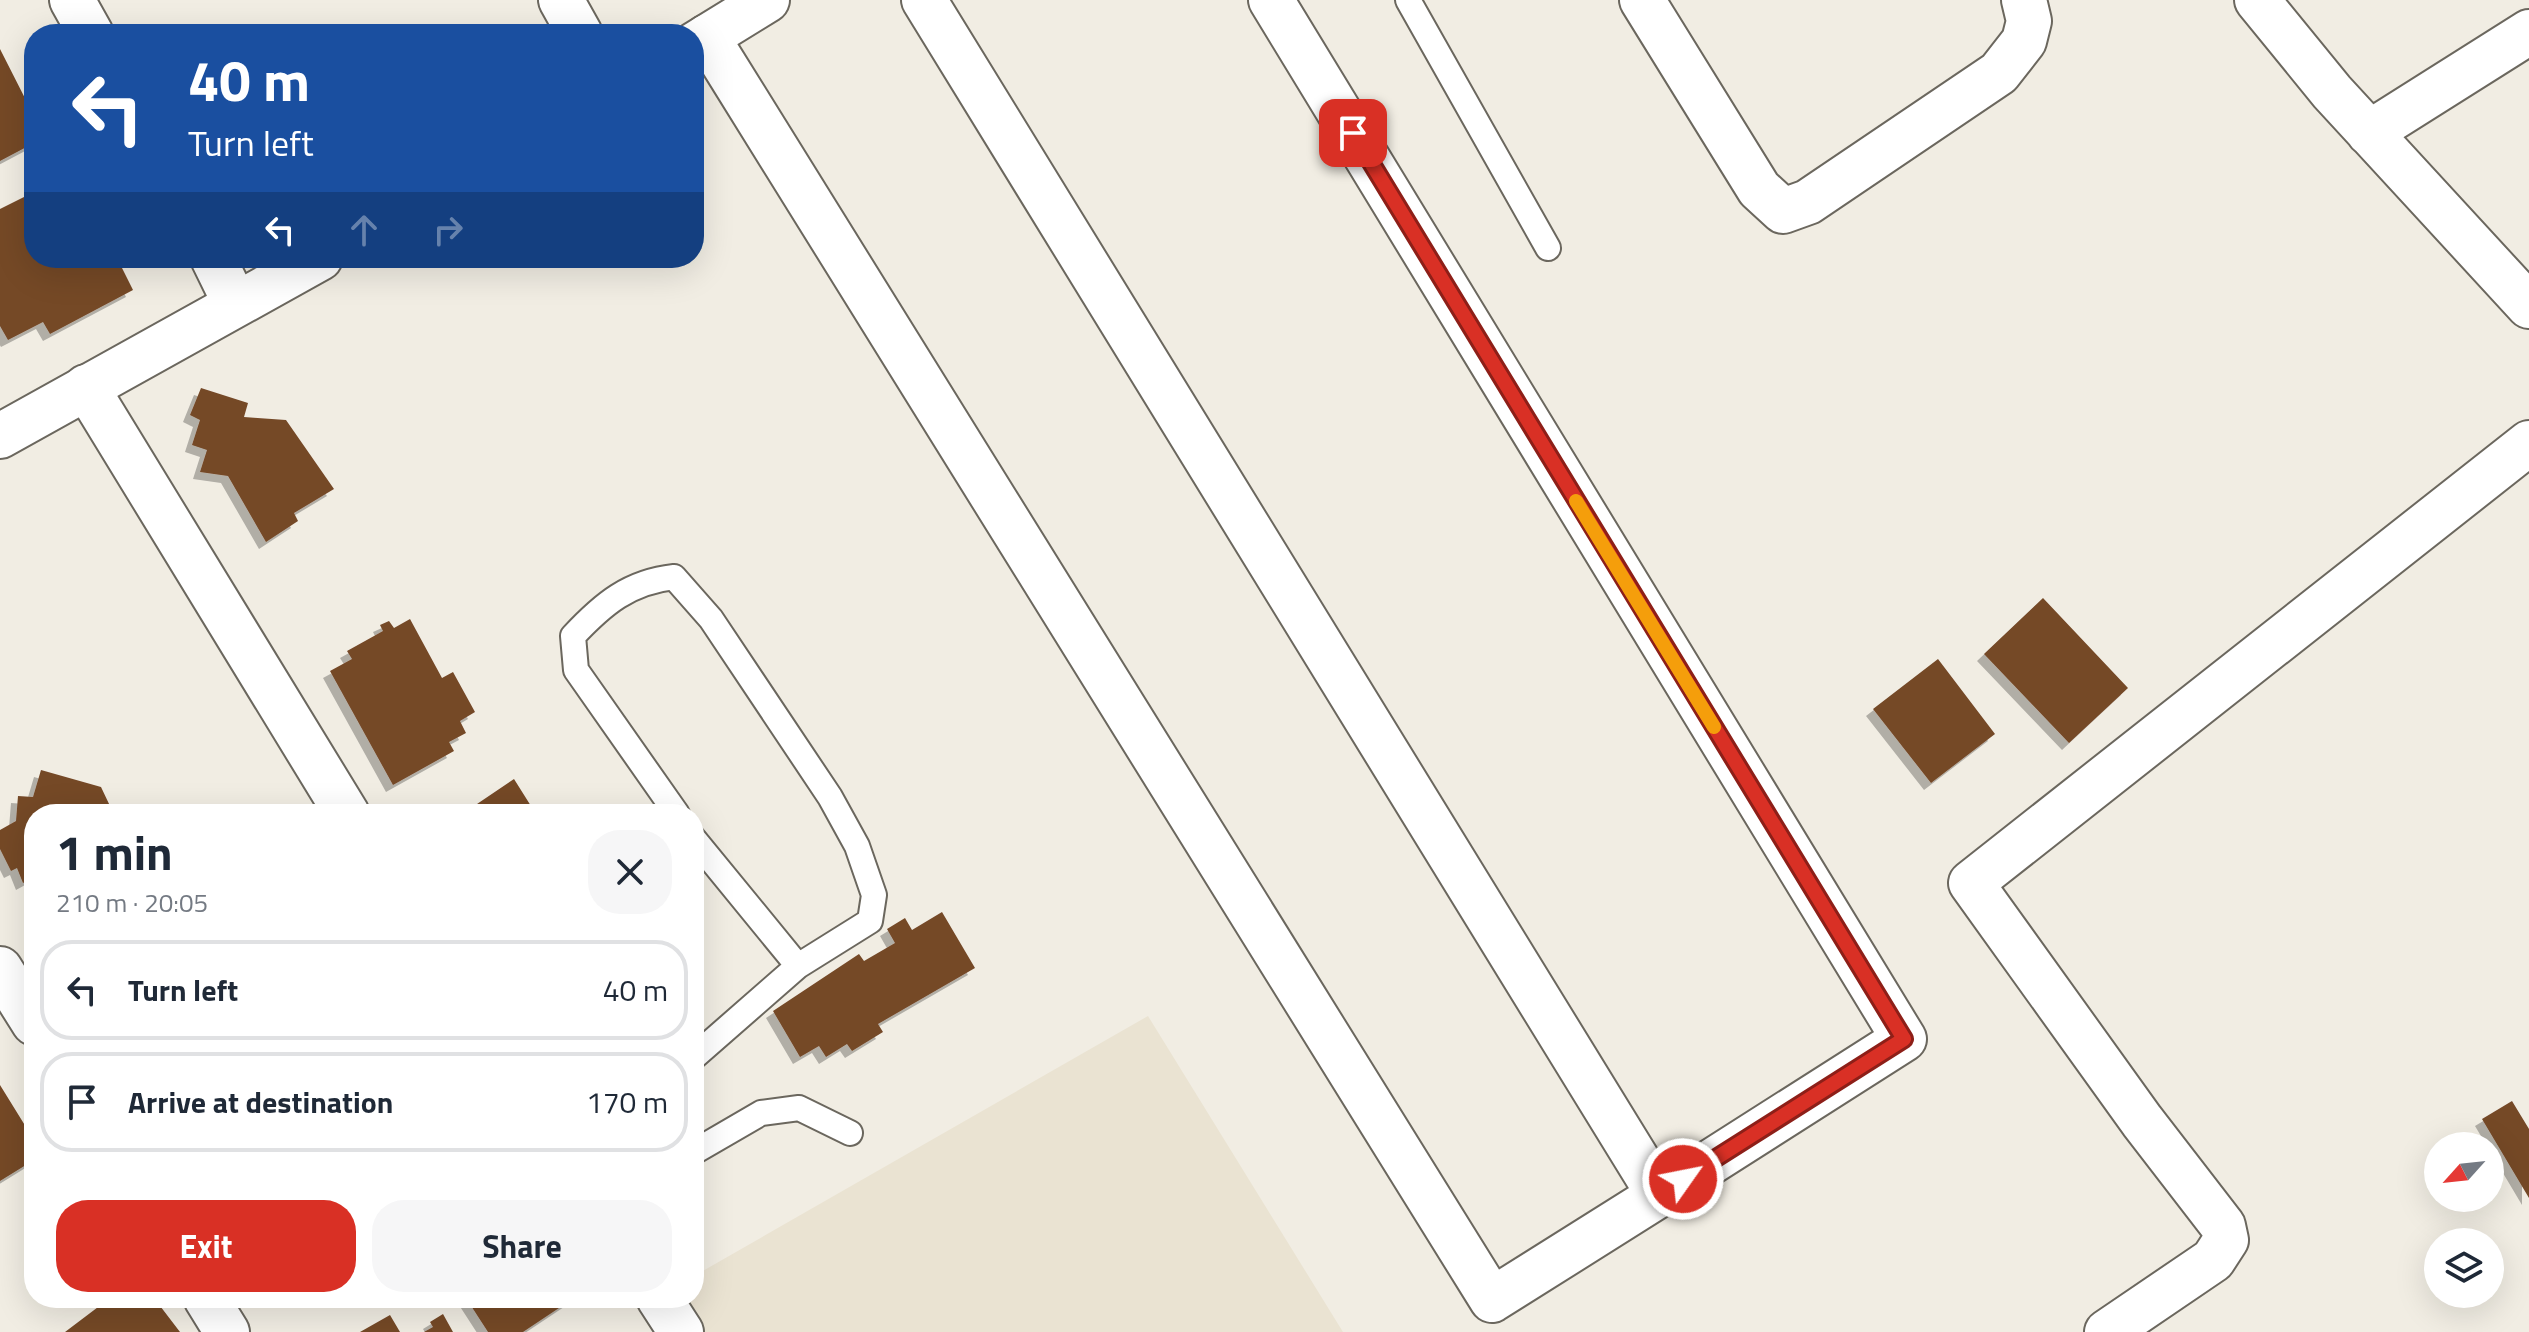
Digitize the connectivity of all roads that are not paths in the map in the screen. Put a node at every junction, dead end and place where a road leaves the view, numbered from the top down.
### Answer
1 (72, 0) edge
2 (561, 0) edge
3 (767, 0) edge
4 (924, 0) edge
5 (1271, 0) edge
6 (1408, 0) edge
7 (1642, 0) edge
8 (2024, 0) edge
9 (2257, 0) edge
10 (85, 24) edge
11 (574, 24) edge
12 (2529, 32) edge
13 (704, 39) edge
14 (704, 46) edge
15 (2369, 133) junction
16 (1548, 248) dead end
17 (218, 268) edge
18 (301, 268) edge
19 (235, 303) junction
20 (2529, 306) edge
21 (86, 387) junction
22 (0, 436) edge
23 (2529, 443) edge
24 (341, 804) edge
25 (670, 804) edge
26 (704, 851) edge
27 (798, 966) junction
28 (0, 969) edge
29 (24, 1007) edge
30 (704, 1048) edge
31 (850, 1133) dead end
32 (704, 1146) edge
33 (1659, 1195) junction
34 (212, 1308) edge
35 (665, 1308) edge
36 (227, 1332) edge
37 (681, 1332) edge
38 (2107, 1332) edge

1 - 10 street
2 - 11 street
3 - 13 street
4 - 33 street
5 - 33 street
6 - 16 lane
7 - 8 street
9 - 15 street
12 - 15 street
14 - 33 street
15 - 20 street
17 - 19 street
18 - 19 street
19 - 21 street
21 - 22 street
21 - 24 street
23 - 38 street
25 - 27 lane
26 - 27 lane
27 - 30 lane
28 - 29 street
31 - 32 lane
34 - 36 street
35 - 37 street

